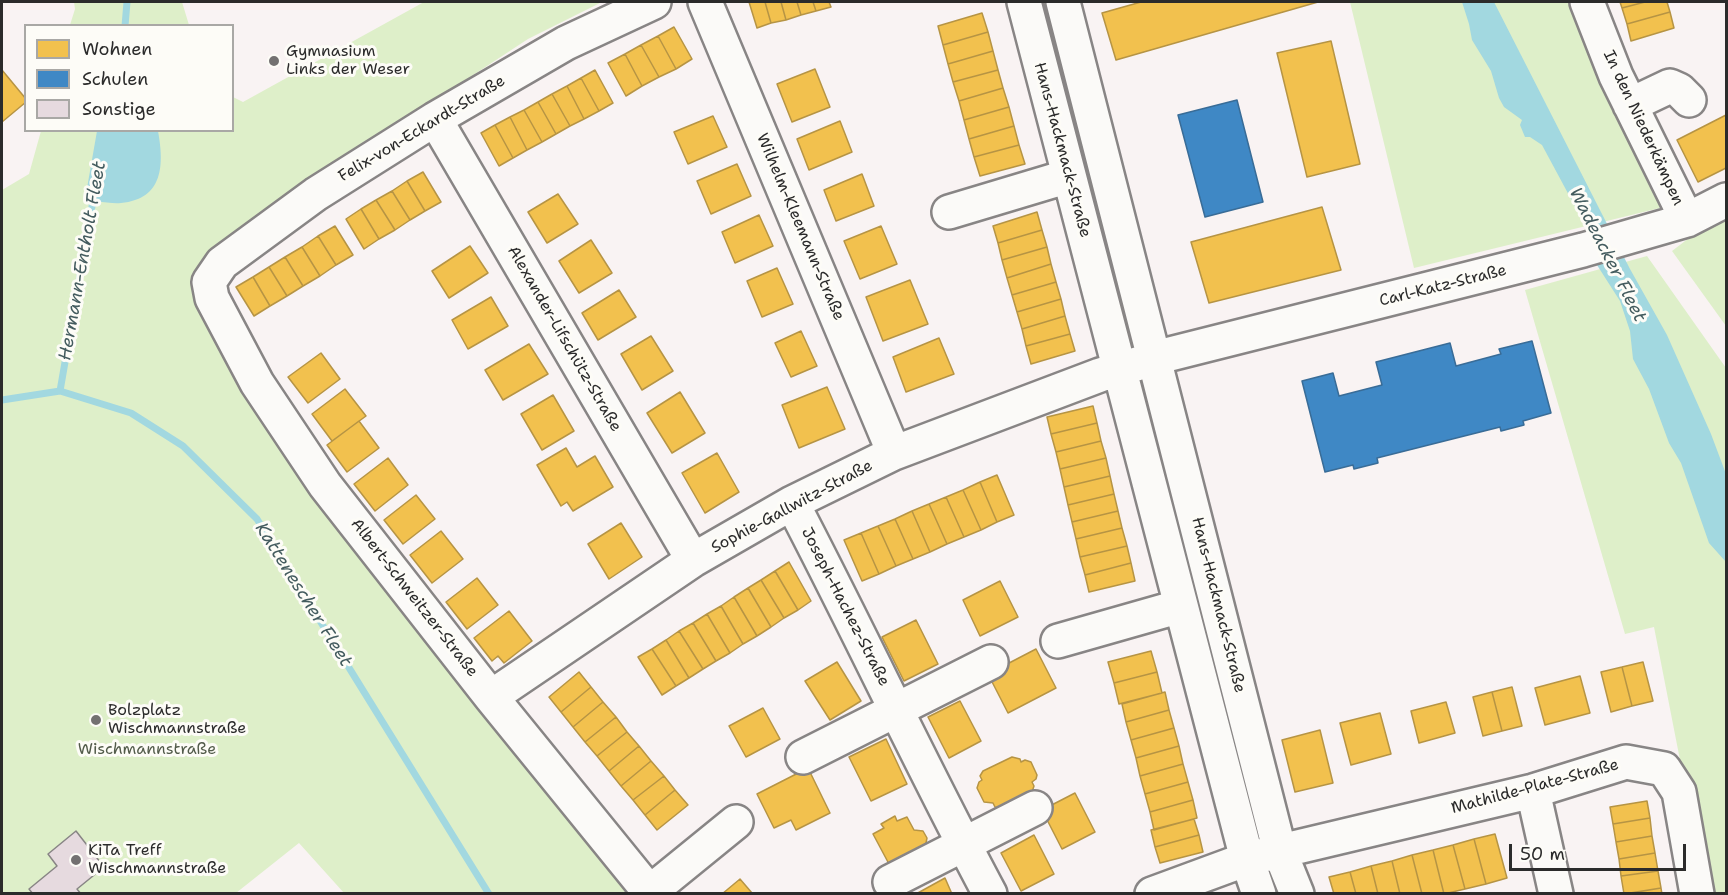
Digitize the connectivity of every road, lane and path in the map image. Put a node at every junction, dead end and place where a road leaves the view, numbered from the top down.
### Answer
1 (654, 2) edge
2 (705, 2) edge
3 (1024, 2) edge
4 (1062, 2) edge
5 (1587, 2) edge
6 (1689, 99) dead end
7 (1630, 105) junction
8 (435, 119) junction
9 (1069, 176) junction
10 (1726, 200) edge
11 (949, 212) dead end
12 (1687, 220) junction
13 (209, 282) joint
14 (1155, 358) junction
15 (1119, 368) junction
16 (894, 453) junction
17 (792, 503) junction
18 (693, 560) junction
19 (1181, 606) junction
20 (1058, 641) dead end
21 (991, 662) dead end
22 (491, 697) junction
23 (897, 710) junction
24 (803, 758) dead end
25 (1533, 791) junction
26 (1035, 808) dead end
27 (736, 822) dead end
28 (963, 844) junction
29 (1280, 852) junction
30 (1247, 859) junction
31 (890, 882) dead end
32 (650, 893) edge
33 (990, 894) edge
34 (1152, 894) edge
35 (1259, 894) edge
36 (1297, 894) edge
37 (1556, 894) edge
38 (1697, 894) edge

1 - 8 street, Felix-von-Eckardt-Straße
2 - 16 street, Wilhelm-Kleemann-Straße
3 - 9 street, Hans-Hackmack-Straße
4 - 14 street, Hans-Hackmack-Straße
5 - 7 street, In den Niederkämpen
6 - 7 street
7 - 12 street, In den Niederkämpen
8 - 13 street, Felix-von-Eckardt-Straße
8 - 18 street, Alexander-Lifschütz-Straße
9 - 11 street
9 - 15 street, Hans-Hackmack-Straße
10 - 12 street, Carl-Katz-Straße
12 - 14 street, Carl-Katz-Straße
13 - 22 street, Albert-Schweitzer-Straße
14 - 15 street
14 - 29 street, Hans-Hackmack-Straße
15 - 16 street, Sophie-Gallwitz-Straße
15 - 19 street, Hans-Hackmack-Straße
16 - 17 street, Sophie-Gallwitz-Straße
17 - 18 street, Sophie-Gallwitz-Straße
17 - 23 street, Joseph-Hachez-Straße
18 - 22 street, Sophie-Gallwitz-Straße
19 - 20 street
19 - 30 street, Hans-Hackmack-Straße
21 - 23 street
22 - 32 street, Albert-Schweitzer-Straße
23 - 24 street
23 - 28 street, Joseph-Hachez-Straße
25 - 29 street, Mathilde-Plate-Straße
25 - 37 street
25 - 38 street, Mathilde-Plate-Straße
26 - 28 street
27 - 32 street
28 - 31 street
28 - 33 street, Joseph-Hachez-Straße
29 - 30 street
29 - 36 street, Hans-Hackmack-Straße
30 - 34 street
30 - 35 street, Hans-Hackmack-Straße

